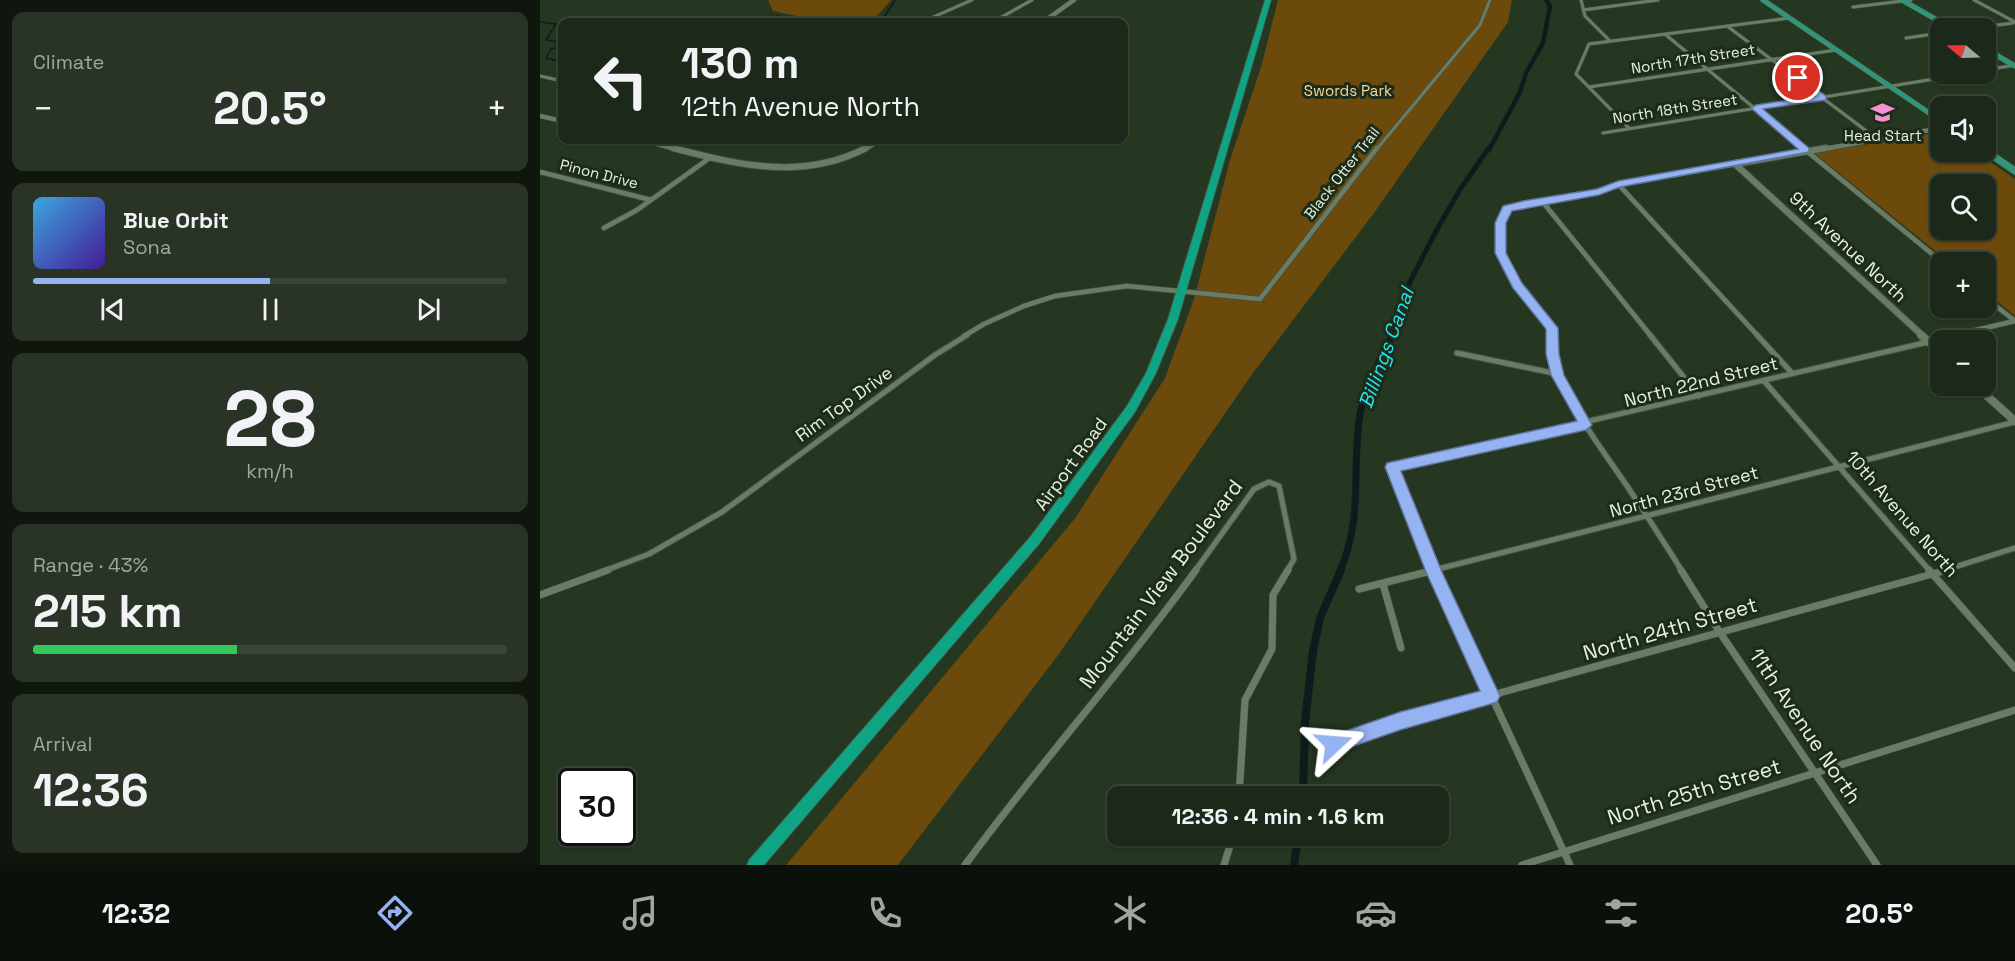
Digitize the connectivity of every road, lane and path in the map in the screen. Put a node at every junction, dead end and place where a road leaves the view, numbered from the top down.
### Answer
1 (972, 0) edge
2 (1032, 0) edge
3 (1074, 0) edge
4 (1268, 0) edge
5 (1490, 0) edge
6 (1581, 0) edge
7 (1658, 0) edge
8 (1763, 0) edge
9 (1911, 0) edge
10 (1974, 0) edge
11 (1903, 1) edge
12 (1853, 7) dead end
13 (1583, 10) junction
14 (931, 18) edge
15 (1000, 18) edge
16 (1049, 18) edge
17 (1789, 18) junction
18 (1933, 18) edge
19 (2015, 22) edge
20 (1996, 25) edge
21 (1727, 26) junction
22 (1666, 35) junction
23 (1930, 35) edge
24 (1906, 38) dead end
25 (1610, 41) junction
26 (1589, 44) joint
27 (1836, 50) junction
28 (1996, 55) edge
29 (1773, 59) junction
30 (2015, 66) edge
31 (1708, 69) junction
32 (1996, 69) edge
33 (540, 76) edge
34 (558, 80) edge
35 (1930, 80) edge
36 (1890, 86) junction
37 (1588, 87) junction
38 (1822, 98) junction
39 (1756, 108) junction
40 (1930, 113) edge
41 (540, 116) edge
42 (558, 120) edge
43 (1629, 128) junction
44 (1930, 130) edge
45 (1603, 133) dead end
46 (1877, 139) junction
47 (659, 144) edge
48 (671, 144) edge
49 (874, 144) edge
50 (668, 146) junction
51 (1806, 150) junction
52 (711, 157) junction
53 (1996, 158) edge
54 (1735, 164) junction
55 (2015, 171) edge
56 (540, 172) edge
57 (1618, 184) junction
58 (651, 200) junction
59 (1542, 201) junction
60 (1507, 209) joint
61 (604, 228) dead end
62 (1930, 252) edge
63 (1181, 290) junction
64 (1996, 306) edge
65 (2015, 321) edge
66 (1929, 342) junction
67 (1457, 353) dead end
68 (1792, 373) junction
69 (1558, 375) junction
70 (1764, 381) junction
71 (1699, 396) junction
72 (1987, 396) edge
73 (2015, 422) edge
74 (1586, 425) junction
75 (1839, 466) junction
76 (1392, 467) joint
77 (1648, 517) junction
78 (2015, 548) edge
79 (1434, 572) junction
80 (1935, 574) junction
81 (1383, 584) junction
82 (1359, 589) dead end
83 (540, 594) edge
84 (1719, 631) junction
85 (1401, 648) dead end
86 (2015, 669) edge
87 (1491, 696) junction
88 (2015, 710) edge
89 (1334, 744) dead end
90 (1815, 773) junction
91 (1240, 786) edge
92 (1230, 846) edge
93 (1564, 850) junction
94 (753, 865) edge
95 (965, 865) edge
96 (1224, 865) edge
97 (1522, 865) edge
98 (1570, 865) edge
99 (1877, 865) edge

1 - 14 street
2 - 15 street
3 - 16 street
4 - 63 highway, Airport Road
5 - 63 street, Black Otter Trail
6 - 13 street
7 - 13 street
8 - 17 main road
9 - 11 street
10 - 19 street
11 - 12 street
11 - 18 main road
13 - 25 street
17 - 21 street
17 - 27 main road
19 - 20 street
21 - 22 street
21 - 29 street
22 - 25 street
22 - 31 street
23 - 24 street
25 - 26 street
26 - 37 street
27 - 29 street, North 17th Street
27 - 36 main road
28 - 30 main road
29 - 31 street, North 17th Street
29 - 38 street
30 - 32 street
31 - 37 street, North 17th Street
31 - 39 street
33 - 34 street
35 - 36 street, North 18th Street
36 - 38 street, North 18th Street
36 - 40 main road
37 - 43 street
38 - 39 street, North 18th Street
38 - 46 street
39 - 43 street, North 18th Street
39 - 51 street
41 - 42 street
43 - 45 street, North 18th Street
44 - 46 street
46 - 51 street
47 - 50 street
48 - 50 street
49 - 52 street
50 - 52 street
51 - 54 street
51 - 62 street
52 - 58 street
53 - 55 main road
54 - 57 street
54 - 66 street, 9th Avenue North
56 - 58 street, Pinon Drive
57 - 59 street
57 - 68 street
58 - 61 street
59 - 60 street
59 - 71 street
60 - 69 street, 11th Avenue North
63 - 83 street, Rim Top Drive
63 - 94 highway, Airport Road
64 - 65 street
65 - 66 street, North 22nd Street
66 - 68 street, North 22nd Street
67 - 69 street
68 - 70 street, North 22nd Street
69 - 74 street, 11th Avenue North
70 - 71 street, North 22nd Street
70 - 75 street, 10th Avenue North
71 - 74 street, North 22nd Street
72 - 73 street
73 - 75 street, North 23rd Street
74 - 76 street, North 22nd Street
74 - 77 street, 11th Avenue North
75 - 77 street, North 23rd Street
75 - 80 street, 10th Avenue North
76 - 79 street
77 - 79 street, North 23rd Street
77 - 84 street, 11th Avenue North
78 - 80 street, North 24th Street
79 - 81 street, North 23rd Street
79 - 87 street
80 - 84 street, North 24th Street
80 - 86 street, 10th Avenue North
81 - 82 street, North 23rd Street
81 - 85 street
84 - 87 street, North 24th Street
84 - 90 street, 11th Avenue North
87 - 89 street, North 24th Street
87 - 93 street
88 - 90 street, North 25th Street
90 - 93 street, North 25th Street
90 - 99 street, 11th Avenue North
91 - 95 street, Mountain View Boulevard
92 - 96 street
93 - 97 street, North 25th Street
93 - 98 street

